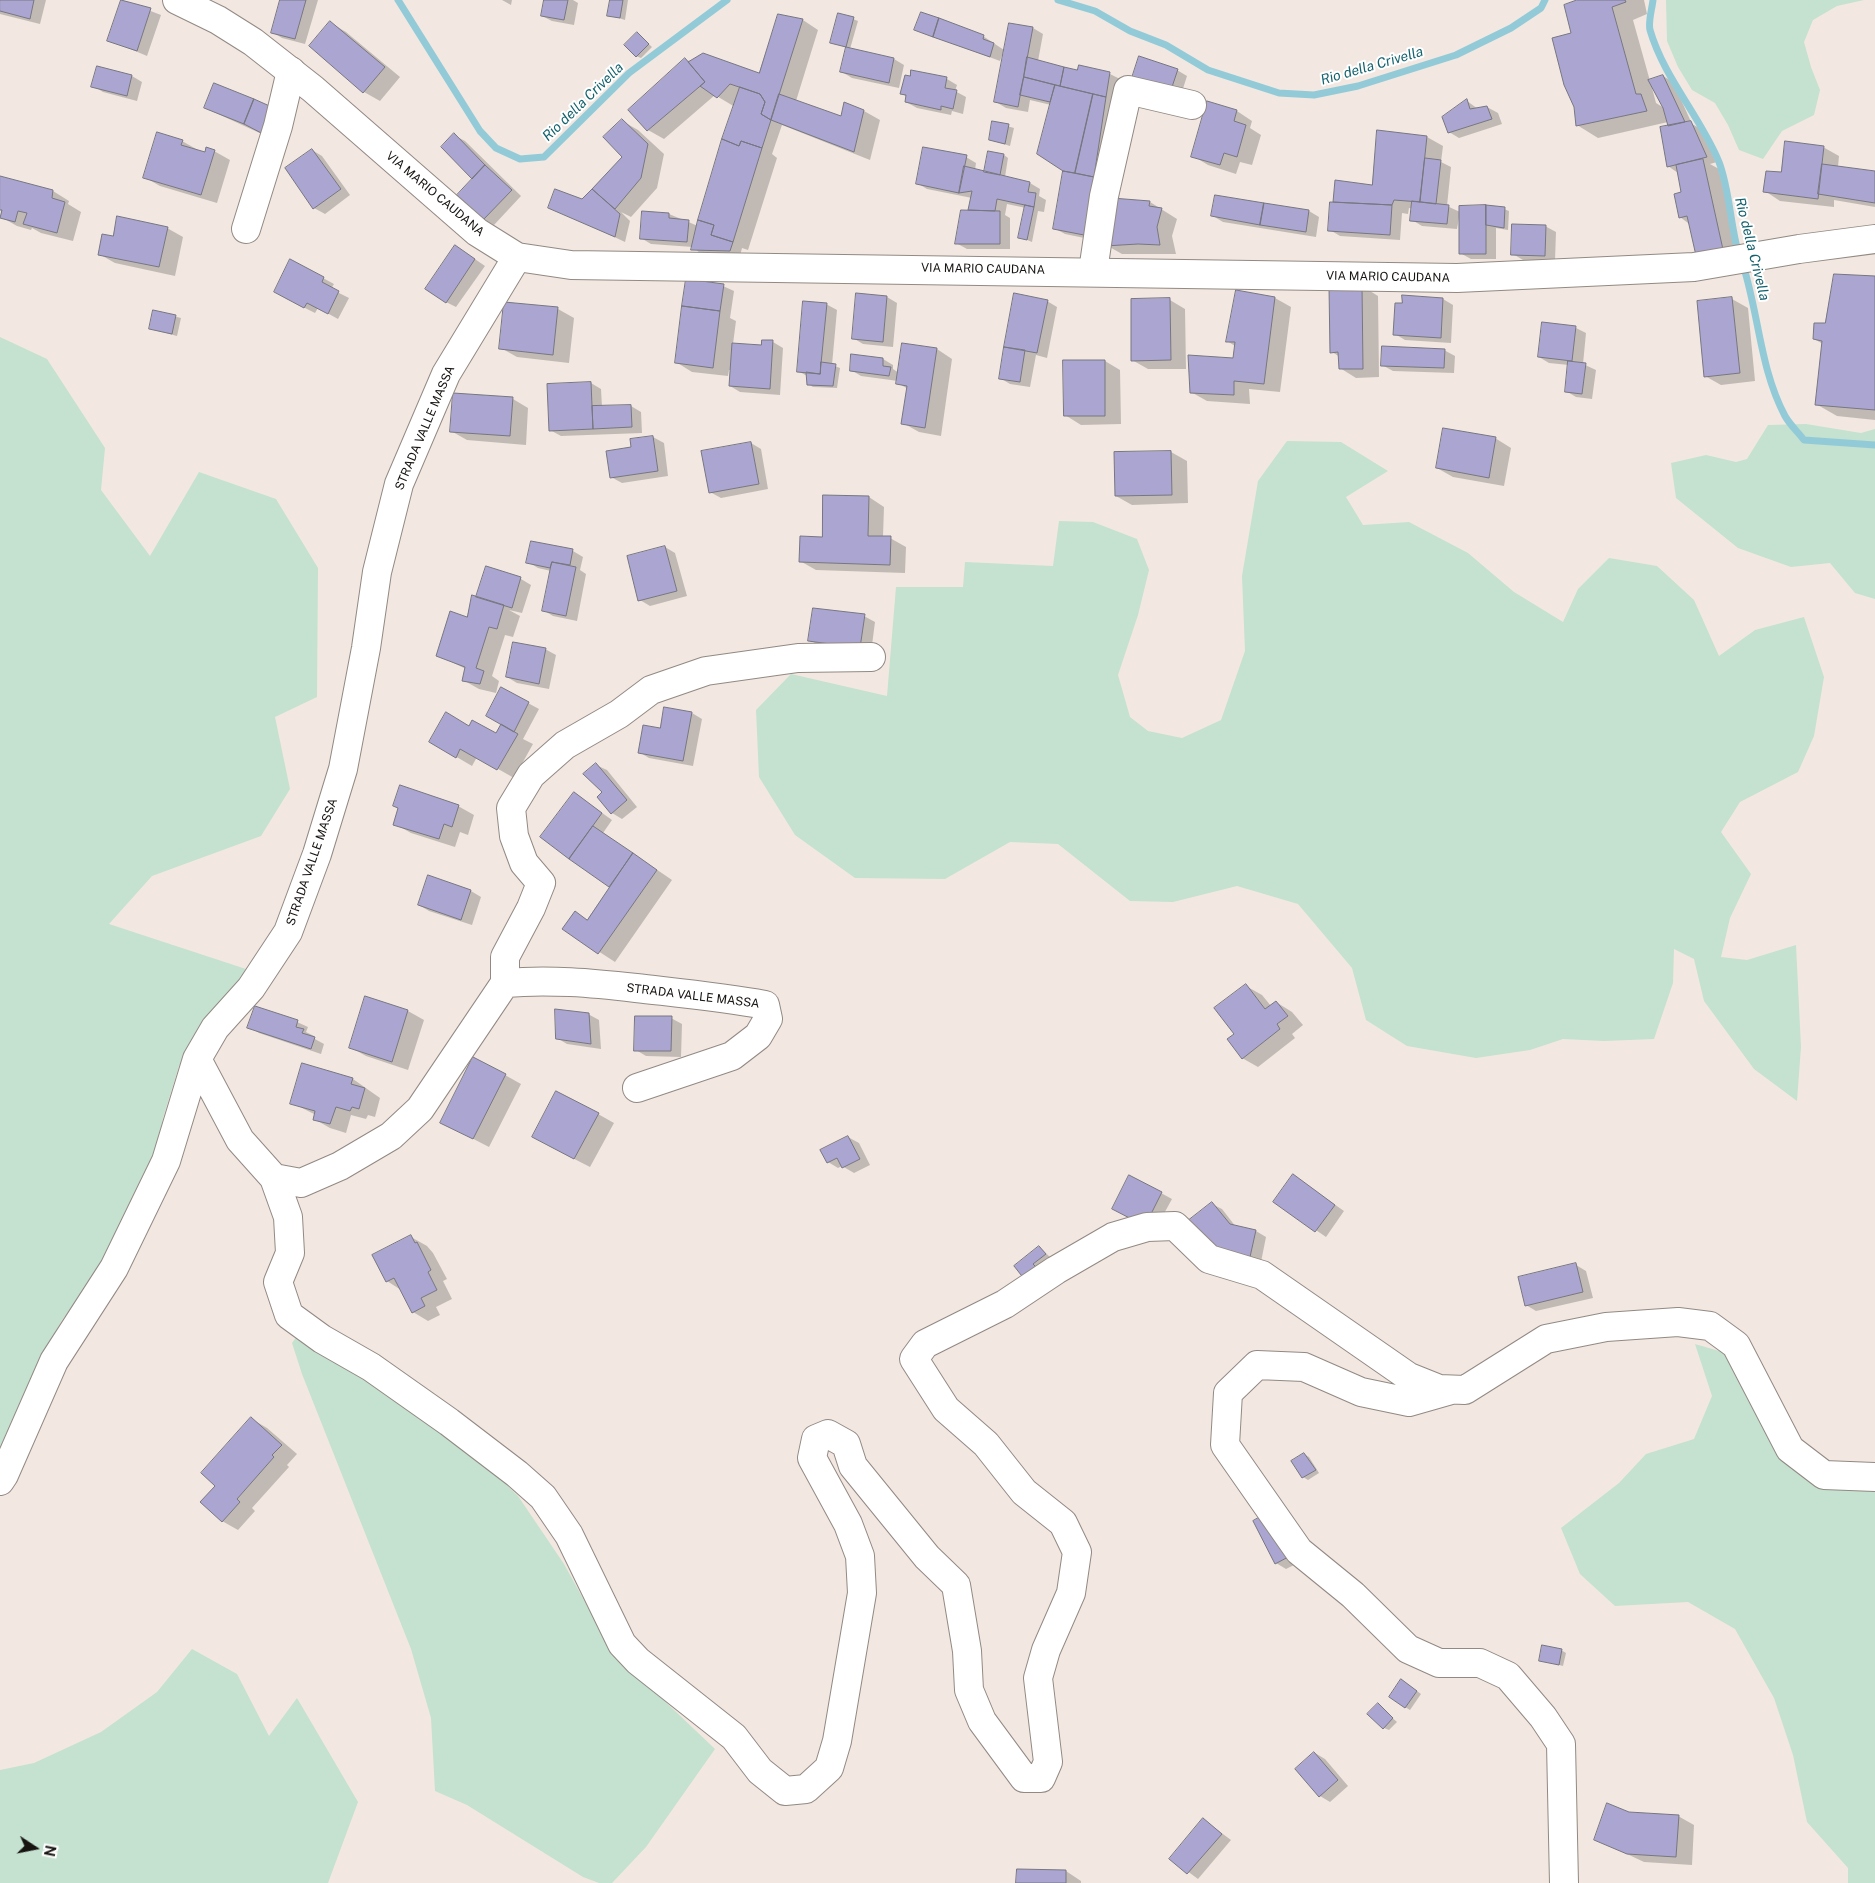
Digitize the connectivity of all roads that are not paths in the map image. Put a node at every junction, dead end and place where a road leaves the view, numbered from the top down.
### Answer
1 (177, 0) edge
2 (290, 71) junction
3 (1192, 106) dead end
4 (246, 229) dead end
5 (1875, 239) edge
6 (517, 257) junction
7 (1093, 271) junction
8 (871, 657) dead end
9 (505, 983) junction
10 (196, 1059) junction
11 (637, 1088) dead end
12 (274, 1178) junction
13 (1453, 1389) junction
14 (1875, 1477) edge
15 (0, 1481) edge
16 (1564, 1883) edge

1 - 2 street, VIA MARIO CAUDANA
2 - 4 street
2 - 6 street, VIA MARIO CAUDANA
3 - 7 street
5 - 7 street, VIA MARIO CAUDANA
6 - 7 street, VIA MARIO CAUDANA
6 - 10 street, STRADA VALLE MASSA
8 - 9 street
9 - 11 street, STRADA VALLE MASSA
9 - 12 street
10 - 12 street
10 - 15 street, STRADA VALLE MASSA
12 - 13 street
13 - 14 street
13 - 16 street

